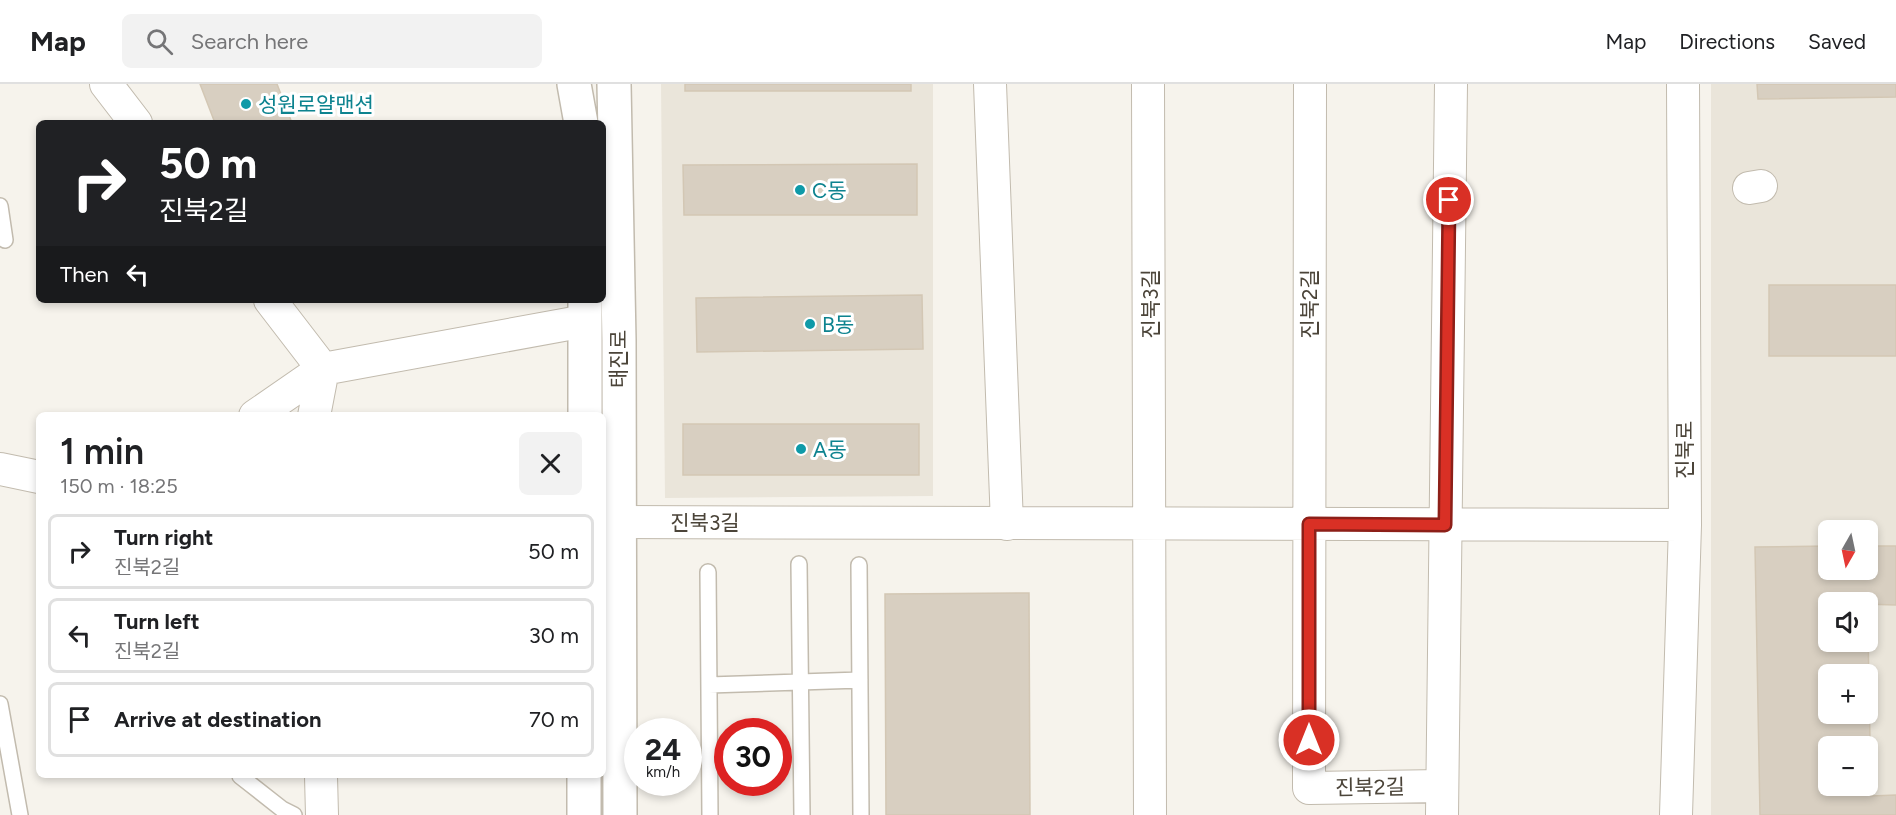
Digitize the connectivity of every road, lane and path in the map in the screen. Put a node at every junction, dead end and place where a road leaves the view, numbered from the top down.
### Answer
1 (106, 84) edge
2 (574, 84) edge
3 (614, 84) edge
4 (990, 84) edge
5 (1148, 84) edge
6 (1310, 84) edge
7 (1451, 84) edge
8 (1683, 84) edge
9 (134, 120) edge
10 (580, 120) edge
11 (0, 206) edge
12 (5, 240) dead end
13 (272, 303) edge
14 (585, 311) edge
15 (323, 369) junction
16 (261, 412) edge
17 (315, 412) edge
18 (585, 412) edge
19 (0, 469) edge
20 (36, 476) edge
21 (618, 522) junction
22 (1007, 524) junction
23 (1151, 524) junction
24 (1309, 524) junction
25 (1445, 525) junction
26 (1685, 525) junction
27 (799, 564) dead end
28 (859, 565) dead end
29 (708, 572) dead end
30 (860, 680) junction
31 (801, 682) junction
32 (709, 685) junction
33 (0, 704) edge
34 (243, 778) edge
35 (321, 778) edge
36 (584, 778) edge
37 (1442, 801) edge
38 (20, 815) edge
39 (294, 815) edge
40 (322, 815) edge
41 (584, 815) edge
42 (620, 815) edge
43 (710, 815) edge
44 (802, 815) edge
45 (861, 815) edge
46 (1150, 815) edge
47 (1676, 815) edge

1 - 9 street
2 - 10 street
3 - 21 street, 태진로
4 - 22 street
5 - 23 street, 진북3길
6 - 24 street, 진북2길
7 - 25 street, 진북2길
8 - 26 street, 진북로
11 - 12 lane
13 - 15 street
14 - 15 street
14 - 18 street, 태진로
15 - 16 street
15 - 17 street
19 - 20 street
21 - 22 street, 진북3길
21 - 42 street, 태진로
22 - 23 street, 진북3길
23 - 24 street
23 - 46 street, 진북3길
24 - 25 street
24 - 37 street, 진북2길
25 - 26 street
25 - 37 street, 진북2길
26 - 47 street, 진북로
27 - 31 lane
28 - 30 lane
29 - 32 lane
30 - 31 lane
30 - 45 lane
31 - 32 lane
31 - 44 lane
32 - 43 lane
33 - 38 lane
34 - 39 lane
35 - 40 street
36 - 41 street

